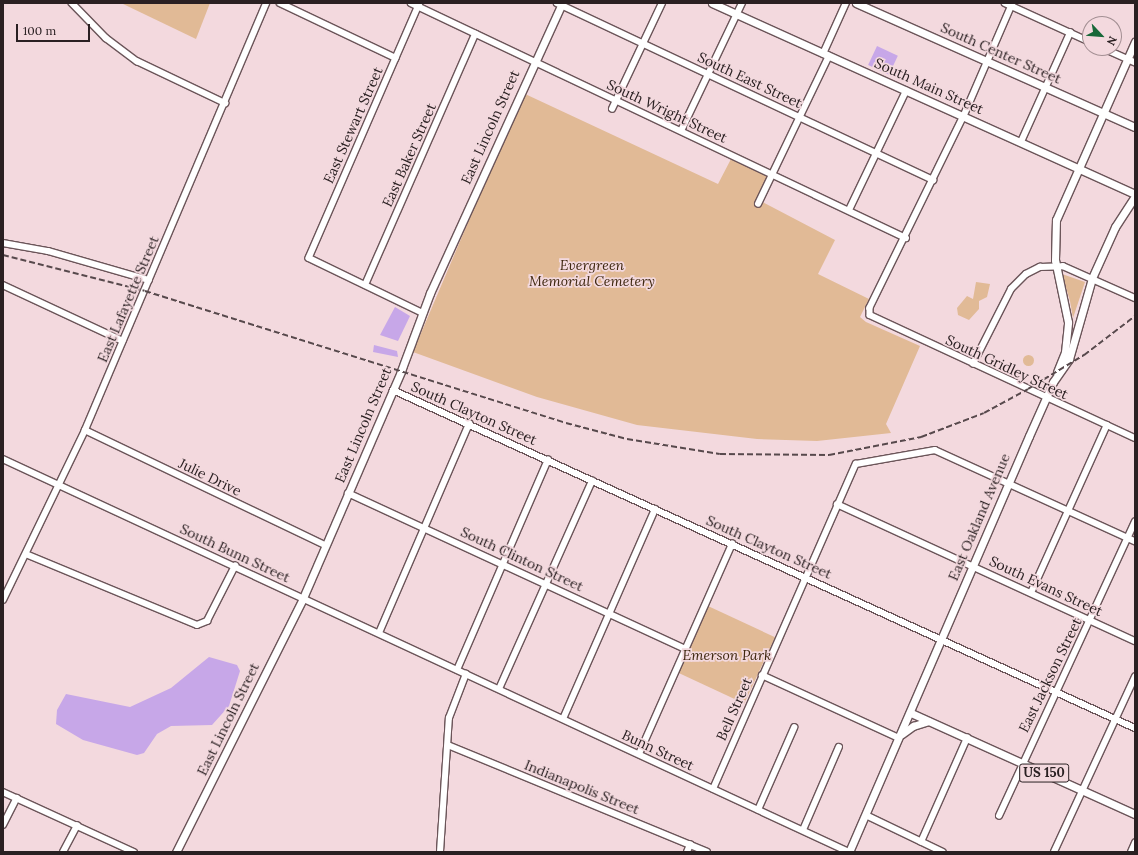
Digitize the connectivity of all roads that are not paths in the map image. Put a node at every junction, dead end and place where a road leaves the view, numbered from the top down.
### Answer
1 (72, 3) edge
2 (266, 3) edge
3 (280, 3) edge
4 (411, 3) edge
5 (662, 3) edge
6 (712, 3) edge
7 (742, 3) edge
8 (846, 3) edge
9 (856, 3) edge
10 (1005, 3) edge
11 (560, 4) edge
12 (1012, 4) edge
13 (419, 5) edge
14 (737, 14) junction
15 (1070, 33) junction
16 (476, 34) junction
17 (1082, 38) edge
18 (1135, 42) edge
19 (643, 43) junction
20 (826, 55) junction
21 (1121, 56) edge
22 (396, 58) junction
23 (1128, 59) junction
24 (534, 61) junction
25 (988, 62) junction
26 (1135, 62) edge
27 (708, 74) junction
28 (1046, 87) junction
29 (906, 90) junction
30 (616, 100) junction
31 (225, 102) junction
32 (612, 109) dead end
33 (1103, 113) junction
34 (964, 116) junction
35 (800, 117) junction
36 (1135, 127) edge
37 (681, 131) junction
38 (1022, 142) junction
39 (876, 153) junction
40 (1079, 168) junction
41 (772, 174) junction
42 (933, 180) junction
43 (1135, 195) edge
44 (758, 204) dead end
45 (849, 210) junction
46 (906, 238) junction
47 (3, 243) edge
48 (1056, 264) junction
49 (1092, 278) junction
50 (149, 280) junction
51 (3, 285) edge
52 (365, 285) junction
53 (1135, 298) edge
54 (423, 313) junction
55 (123, 341) junction
56 (973, 364) junction
57 (1054, 382) junction
58 (393, 390) junction
59 (1046, 398) junction
60 (469, 424) junction
61 (1107, 425) junction
62 (85, 430) junction
63 (1135, 438) edge
64 (3, 459) edge
65 (548, 460) junction
66 (592, 481) junction
67 (1009, 483) junction
68 (60, 486) junction
69 (348, 493) junction
70 (837, 504) junction
71 (655, 509) junction
72 (1068, 510) junction
73 (1135, 522) edge
74 (424, 528) junction
75 (1128, 538) junction
76 (1135, 541) edge
77 (732, 544) junction
78 (326, 545) junction
79 (26, 554) junction
80 (503, 564) junction
81 (973, 565) junction
82 (235, 566) junction
83 (804, 577) junction
84 (546, 583) junction
85 (1031, 593) junction
86 (303, 598) junction
87 (3, 600) edge
88 (609, 613) junction
89 (1090, 620) junction
90 (378, 633) junction
91 (941, 638) junction
92 (1135, 641) edge
93 (686, 648) junction
94 (456, 670) junction
95 (466, 674) junction
96 (762, 675) junction
97 (1135, 677) edge
98 (499, 689) junction
99 (1054, 690) junction
100 (910, 714) junction
101 (1116, 718) junction
102 (563, 719) junction
103 (928, 721) junction
104 (794, 728) dead end
105 (1135, 728) edge
106 (900, 737) junction
107 (967, 738) junction
108 (448, 745) junction
109 (839, 747) dead end
110 (639, 754) junction
111 (1022, 762) junction
112 (713, 789) junction
113 (1083, 790) junction
114 (3, 792) edge
115 (17, 798) junction
116 (758, 810) junction
117 (1135, 814) edge
118 (866, 815) junction
119 (999, 816) dead end
120 (3, 825) edge
121 (77, 826) junction
122 (803, 830) junction
123 (921, 842) junction
124 (1135, 843) edge
125 (690, 845) junction
126 (63, 852) edge
127 (134, 852) edge
128 (176, 852) edge
129 (440, 852) edge
130 (687, 852) edge
131 (707, 852) edge
132 (849, 852) edge
133 (943, 852) edge
134 (1054, 852) edge
135 (1131, 852) edge

1 - 31 street
2 - 31 street, East Lafayette Street
3 - 22 street
4 - 13 street, South Wright Street
5 - 19 street
6 - 14 main road, South Main Street
7 - 14 street
8 - 20 street
9 - 25 main road, South Center Street
10 - 12 street
11 - 19 street, South East Street
11 - 24 main road, East Lincoln Street
12 - 15 street
12 - 25 street
13 - 16 street, South Wright Street
13 - 22 street, East Stewart Street
14 - 20 main road, South Main Street
14 - 27 street
15 - 17 street
15 - 28 street
16 - 24 street, South Wright Street
16 - 52 street, East Baker Street
18 - 23 main road
19 - 27 street, South East Street
19 - 30 street
20 - 29 main road, South Main Street
20 - 35 street
21 - 23 street
22 - 52 street, East Stewart Street
23 - 26 street
23 - 33 main road
24 - 30 street, South Wright Street
24 - 54 main road, East Lincoln Street
25 - 28 main road, South Center Street
25 - 34 street
27 - 35 street, South East Street
27 - 37 street
28 - 33 main road, South Center Street
28 - 38 street
29 - 34 main road, South Main Street
29 - 39 street
30 - 32 street
30 - 37 street, South Wright Street
31 - 50 street, East Lafayette Street
33 - 36 main road, South Center Street
33 - 40 main road
34 - 38 main road, South Main Street
34 - 42 street
35 - 39 street, South East Street
35 - 41 street
37 - 41 street, South Wright Street
38 - 40 main road, South Main Street
39 - 42 street, South East Street
39 - 45 street
40 - 43 main road, South Main Street
40 - 48 main road
41 - 44 street
41 - 45 street, South Wright Street
42 - 46 street
43 - 49 main road, East Oakland Avenue
45 - 46 street, South Wright Street
46 - 56 street, South Gridley Street
47 - 50 street
48 - 49 street
48 - 56 street
48 - 57 main road
49 - 53 street
49 - 57 main road, East Oakland Avenue
50 - 55 street, East Lafayette Street
51 - 55 street
52 - 54 street
54 - 58 main road, East Lincoln Street
55 - 62 street, East Lafayette Street
56 - 59 street, South Gridley Street
57 - 59 main road, East Oakland Avenue
58 - 60 street, South Clayton Street
58 - 69 main road, East Lincoln Street
59 - 61 street, South Gridley Street
59 - 67 main road, East Oakland Avenue
60 - 65 street, South Clayton Street
60 - 74 street
61 - 63 street, South Gridley Street
61 - 72 street
62 - 68 street, East Lafayette Street
62 - 78 street, Julie Drive
64 - 68 street, South Bunn Street
65 - 66 street, South Clayton Street
65 - 80 street
66 - 71 street, South Clayton Street
66 - 84 street
67 - 70 street, Bell Street
67 - 72 street
67 - 81 main road, East Oakland Avenue
68 - 79 street, East Lafayette Street
68 - 82 street, South Bunn Street
69 - 74 street, South Clinton Street
69 - 78 main road, East Lincoln Street
70 - 81 street, South Evans Street
70 - 83 street, Bell Street
71 - 77 street, South Clayton Street
71 - 88 street
72 - 75 street
72 - 85 street
73 - 75 street, East Jackson Street
74 - 80 street, South Clinton Street
74 - 90 street
75 - 76 street
75 - 89 street, East Jackson Street
77 - 83 street, South Clayton Street
77 - 93 street
78 - 86 main road, East Lincoln Street
79 - 82 street
79 - 87 street, East Lafayette Street
80 - 84 street, South Clinton Street
80 - 94 street
81 - 85 street, South Evans Street
81 - 91 main road, East Oakland Avenue
82 - 86 street, South Bunn Street
83 - 91 street, South Clayton Street
83 - 96 street, Bell Street
84 - 88 street, South Clinton Street
84 - 98 street
85 - 89 street, South Evans Street
86 - 90 street, South Bunn Street
86 - 128 main road, East Lincoln Street
88 - 93 street, South Clinton Street
88 - 102 street
89 - 92 street, South Evans Street
89 - 99 street, East Jackson Street
90 - 94 street, South Bunn Street
91 - 99 street, South Clayton Street
91 - 100 main road, East Oakland Avenue
93 - 110 street
94 - 95 street, Bunn Street
95 - 98 street, Bunn Street
95 - 108 street
96 - 106 street
96 - 112 street, Bell Street
97 - 101 street
98 - 102 street, Bunn Street
99 - 101 street, South Clayton Street
99 - 111 street, East Jackson Street
100 - 103 main road, US 150
100 - 106 main road, East Oakland Avenue
101 - 105 street, South Clayton Street
101 - 113 street
102 - 110 street, Bunn Street
103 - 106 main road
103 - 107 main road, US 150
104 - 116 street
106 - 118 main road, East Oakland Avenue
107 - 111 main road, US 150
107 - 123 street
108 - 125 street, Indianapolis Street
108 - 129 street
109 - 122 street
110 - 112 street, Bunn Street
111 - 113 main road, US 150
111 - 119 street, East Jackson Street
112 - 116 street, Bunn Street
113 - 117 main road, US 150
113 - 134 street
114 - 115 street
115 - 120 street
115 - 121 street
116 - 122 street, Bunn Street
118 - 123 street
118 - 132 main road, East Oakland Avenue
121 - 126 street
121 - 127 street
122 - 132 street, Bunn Street
123 - 133 street
124 - 135 street
125 - 130 street
125 - 131 street, Indianapolis Street

